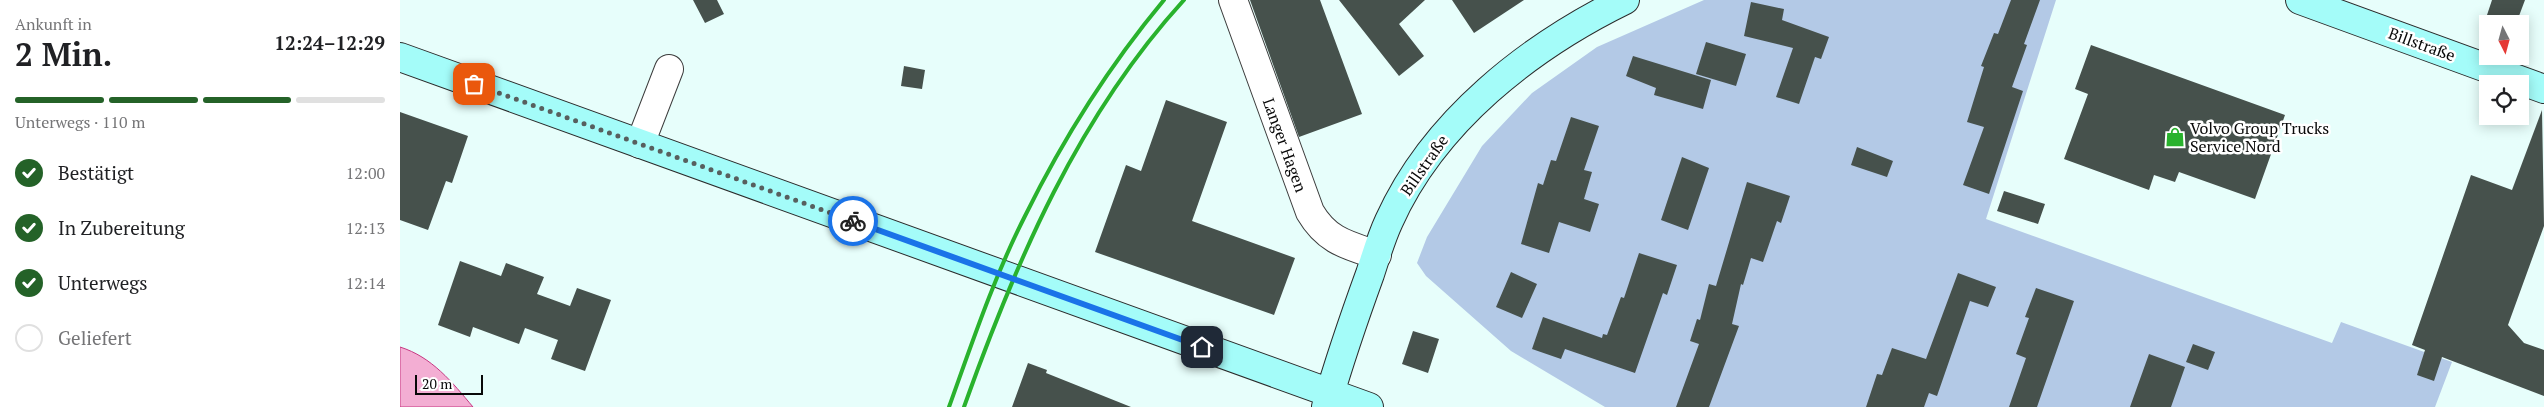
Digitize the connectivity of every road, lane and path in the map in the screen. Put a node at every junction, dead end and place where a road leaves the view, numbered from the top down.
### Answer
1 (1233, 0) edge
2 (1625, 0) edge
3 (2300, 0) edge
4 (400, 57) edge
5 (669, 70) dead end
6 (2544, 89) edge
7 (640, 144) junction
8 (1377, 255) junction
9 (1328, 400) edge
10 (1369, 407) edge

1 - 8 street, Langer Hagen
2 - 8 main road, Billstraße
3 - 6 main road, Billstraße
4 - 7 main road
5 - 7 street
7 - 9 main road
8 - 9 main road, Billstraße
9 - 10 main road

